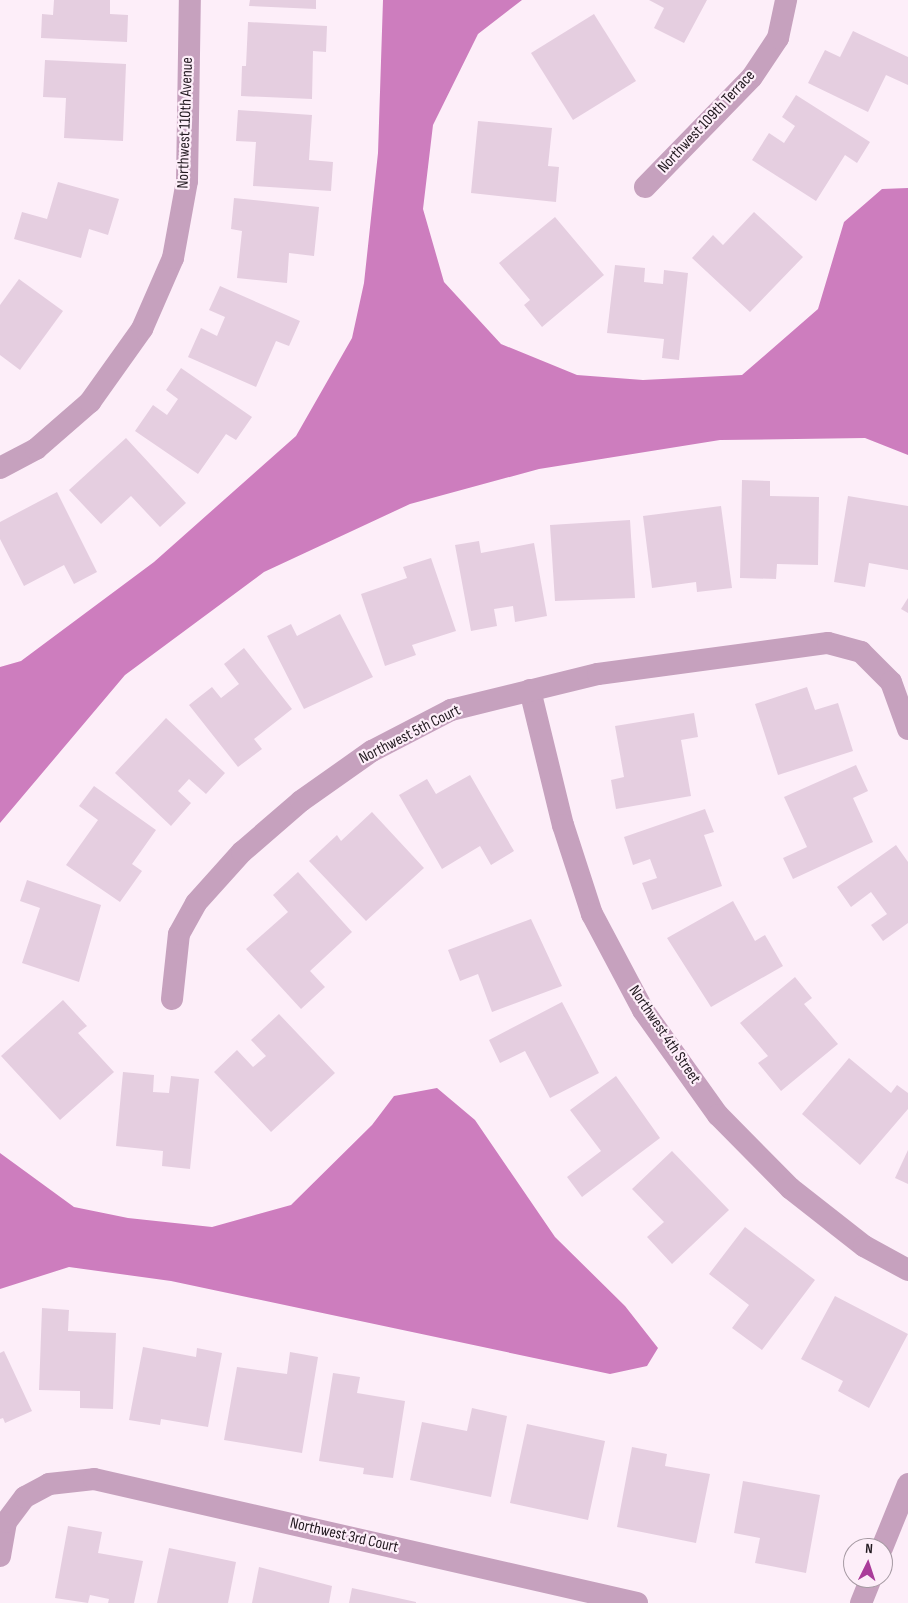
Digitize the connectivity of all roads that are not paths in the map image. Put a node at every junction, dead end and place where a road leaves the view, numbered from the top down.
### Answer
1 (190, 0) edge
2 (786, 0) edge
3 (645, 187) dead end
4 (0, 468) edge
5 (530, 690) junction
6 (908, 728) edge
7 (172, 999) dead end
8 (908, 1270) edge
9 (908, 1484) edge
10 (886, 1538) edge
11 (0, 1556) edge
12 (867, 1588) edge
13 (637, 1603) edge
14 (861, 1603) edge

1 - 4 street, Northwest 110th Avenue
2 - 3 street, Northwest 109th Terrace
5 - 6 street, Northwest 5th Court
5 - 7 street, Northwest 5th Court
5 - 8 street, Northwest 4th Street
9 - 10 street
11 - 13 street, Northwest 3rd Court
12 - 14 street

